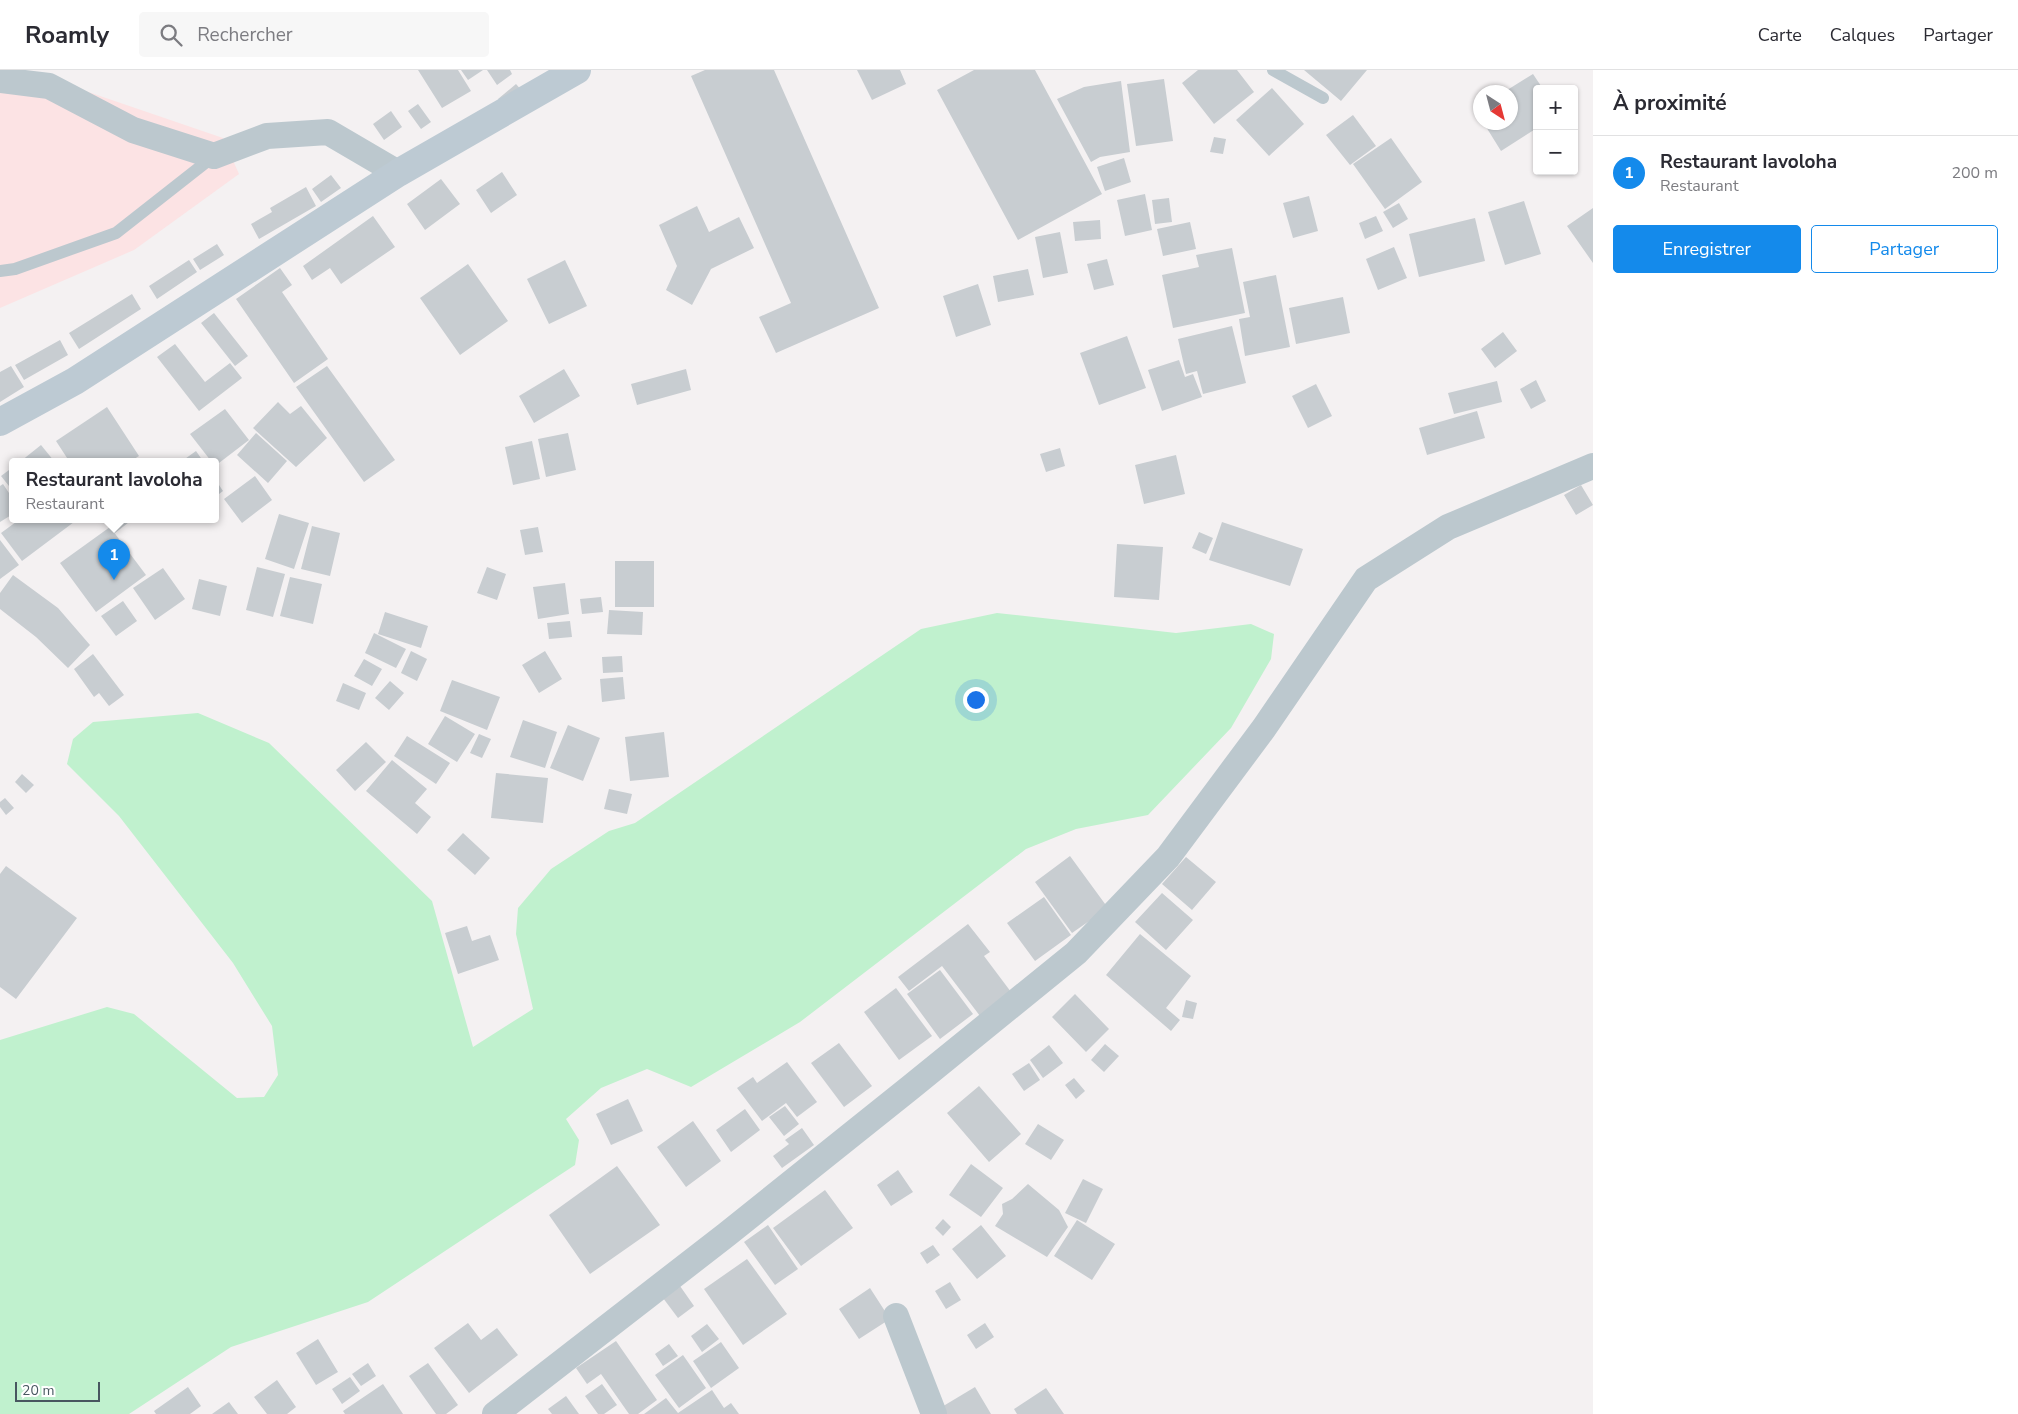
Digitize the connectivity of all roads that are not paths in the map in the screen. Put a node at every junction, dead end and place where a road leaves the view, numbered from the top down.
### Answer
1 (577, 70) edge
2 (1273, 70) edge
3 (0, 80) edge
4 (1323, 98) dead end
5 (214, 156) junction
6 (398, 173) junction
7 (0, 271) edge
8 (0, 422) edge
9 (1593, 466) edge
10 (896, 1316) dead end
11 (495, 1414) edge
12 (934, 1414) edge

1 - 6 main road
2 - 4 lane
3 - 5 street
5 - 6 street
5 - 7 lane
6 - 8 main road
9 - 11 street
10 - 12 street

